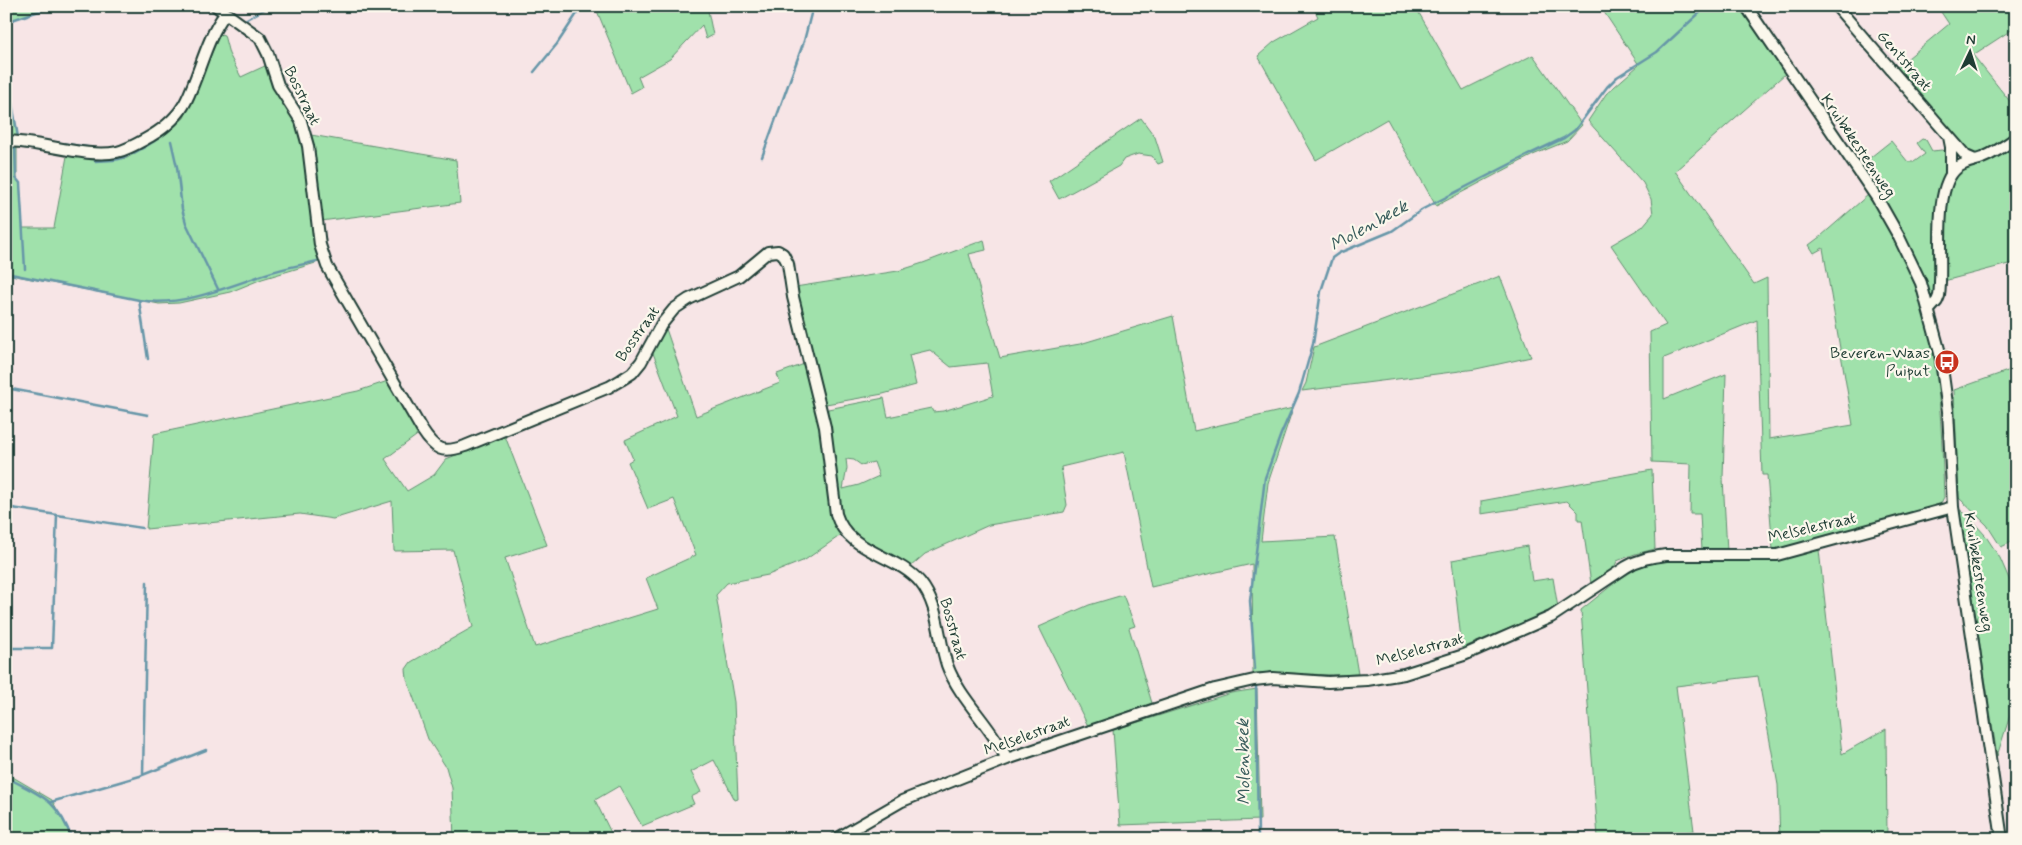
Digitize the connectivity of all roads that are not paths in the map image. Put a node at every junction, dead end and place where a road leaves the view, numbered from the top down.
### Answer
1 (216, 6) edge
2 (1746, 6) edge
3 (1836, 6) edge
4 (225, 14) junction
5 (1948, 136) junction
6 (2016, 138) edge
7 (6, 141) edge
8 (1975, 160) junction
9 (1950, 175) junction
10 (1929, 310) junction
11 (1952, 507) junction
12 (1006, 759) junction
13 (836, 839) edge
14 (2002, 839) edge

1 - 4 street, Bosstraat
2 - 10 street, Kruibekesteenweg
3 - 5 street, Gentstraat
4 - 7 street
4 - 12 street, Bosstraat
5 - 8 street, Gentstraat
5 - 9 street
6 - 8 street
8 - 9 street
9 - 10 street
10 - 11 street, Kruibekesteenweg
11 - 12 street, Melselestraat
11 - 14 street, Kruibekesteenweg
12 - 13 street, Melselestraat

